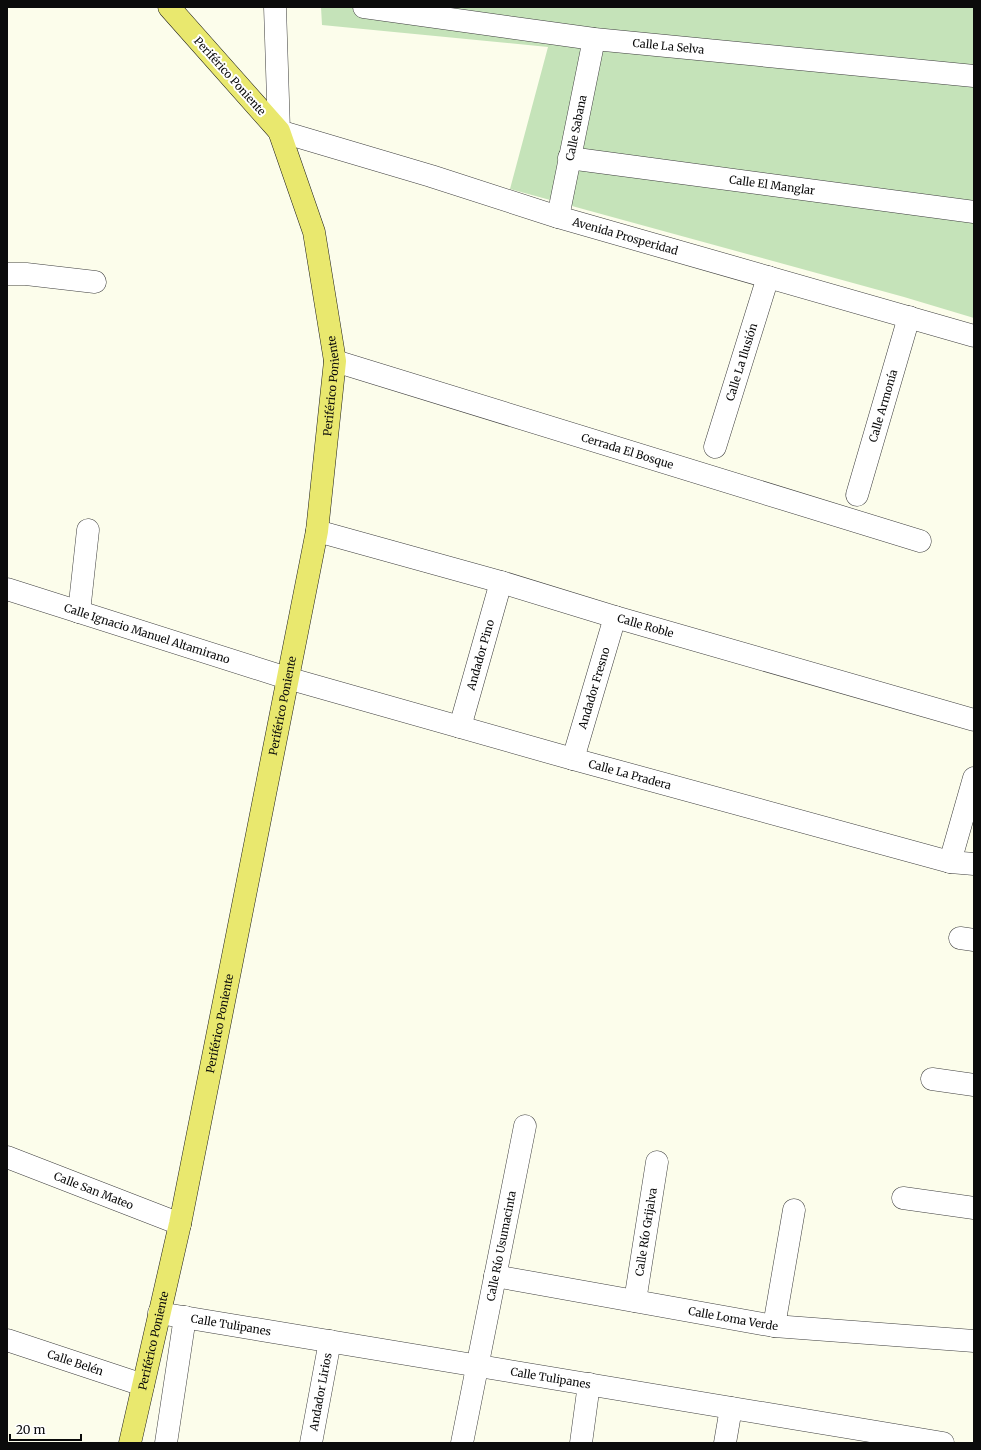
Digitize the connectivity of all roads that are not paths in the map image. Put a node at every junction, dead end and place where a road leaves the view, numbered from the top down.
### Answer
1 (169, 7) edge
2 (275, 7) edge
3 (364, 7) edge
4 (594, 39) junction
5 (974, 76) edge
6 (279, 131) junction
7 (569, 158) junction
8 (974, 212) edge
9 (558, 217) junction
10 (7, 274) edge
11 (768, 277) junction
12 (95, 282) dead end
13 (908, 317) junction
14 (974, 336) edge
15 (335, 360) junction
16 (715, 447) dead end
17 (858, 495) dead end
18 (88, 530) dead end
19 (317, 531) junction
20 (920, 541) dead end
21 (501, 582) junction
22 (7, 589) edge
23 (79, 612) junction
24 (615, 617) junction
25 (287, 678) junction
26 (974, 720) edge
27 (460, 727) junction
28 (573, 759) junction
29 (974, 778) edge
30 (950, 862) junction
31 (974, 864) edge
32 (932, 1079) dead end
33 (974, 1085) edge
34 (525, 1126) dead end
35 (7, 1157) edge
36 (657, 1162) dead end
37 (903, 1198) dead end
38 (974, 1208) edge
39 (794, 1210) dead end
40 (180, 1224) junction
41 (495, 1276) junction
42 (635, 1301) junction
43 (159, 1313) junction
44 (185, 1317) junction
45 (774, 1326) junction
46 (7, 1340) edge
47 (974, 1341) edge
48 (330, 1342) junction
49 (477, 1366) junction
50 (589, 1384) junction
51 (143, 1385) junction
52 (731, 1408) junction
53 (868, 1437) edge
54 (130, 1443) edge
55 (166, 1443) edge
56 (311, 1443) edge
57 (462, 1443) edge
58 (582, 1443) edge
59 (725, 1443) edge
60 (943, 1443) edge

1 - 6 main road, Periférico Poniente
2 - 6 street
3 - 4 street, Calle La Selva
4 - 5 street, Calle La Selva
4 - 7 street, Calle Sabana
6 - 9 street, Avenida Prosperidad
6 - 15 main road, Periférico Poniente
7 - 8 street, Calle El Manglar
7 - 9 street, Calle Sabana
9 - 11 street, Avenida Prosperidad
10 - 12 street
11 - 13 street, Avenida Prosperidad
11 - 16 street, Calle La Ilusión
13 - 14 street, Avenida Prosperidad
13 - 17 street, Calle Armonía
15 - 19 main road, Periférico Poniente
15 - 20 street, Cerrada El Bosque
18 - 23 street
19 - 21 street, Calle Roble
19 - 25 main road, Periférico Poniente
21 - 24 street, Calle Roble
21 - 27 street, Andador Pino
22 - 23 street, Calle Ignacio Manuel Altamirano
23 - 25 street, Calle Ignacio Manuel Altamirano
24 - 26 street, Calle Roble
24 - 28 street, Andador Fresno
25 - 27 street, Calle La Pradera
25 - 40 main road, Periférico Poniente
27 - 28 street, Calle La Pradera
28 - 30 street, Calle La Pradera
29 - 30 street
30 - 31 street, Calle La Pradera
32 - 33 street
34 - 41 street, Calle Río Usumacinta
35 - 40 street, Calle San Mateo
36 - 42 street, Calle Río Grijalva
37 - 38 street
39 - 45 street
40 - 43 main road, Periférico Poniente
41 - 42 street, Calle Loma Verde
41 - 49 street, Calle Río Usumacinta
42 - 45 street, Calle Loma Verde
43 - 44 street, Calle Tulipanes
43 - 51 main road, Periférico Poniente
44 - 48 street, Calle Tulipanes
44 - 55 street
45 - 47 street, Calle Loma Verde
46 - 51 street, Calle Belén
48 - 49 street, Calle Tulipanes
48 - 56 street, Andador Lirios
49 - 50 street, Calle Tulipanes
49 - 57 street, Calle Río Usumacinta
50 - 52 street, Calle Tulipanes
50 - 58 street
51 - 54 main road, Periférico Poniente
52 - 53 street, Calle Tulipanes
52 - 59 street
53 - 60 street, Calle Tulipanes

